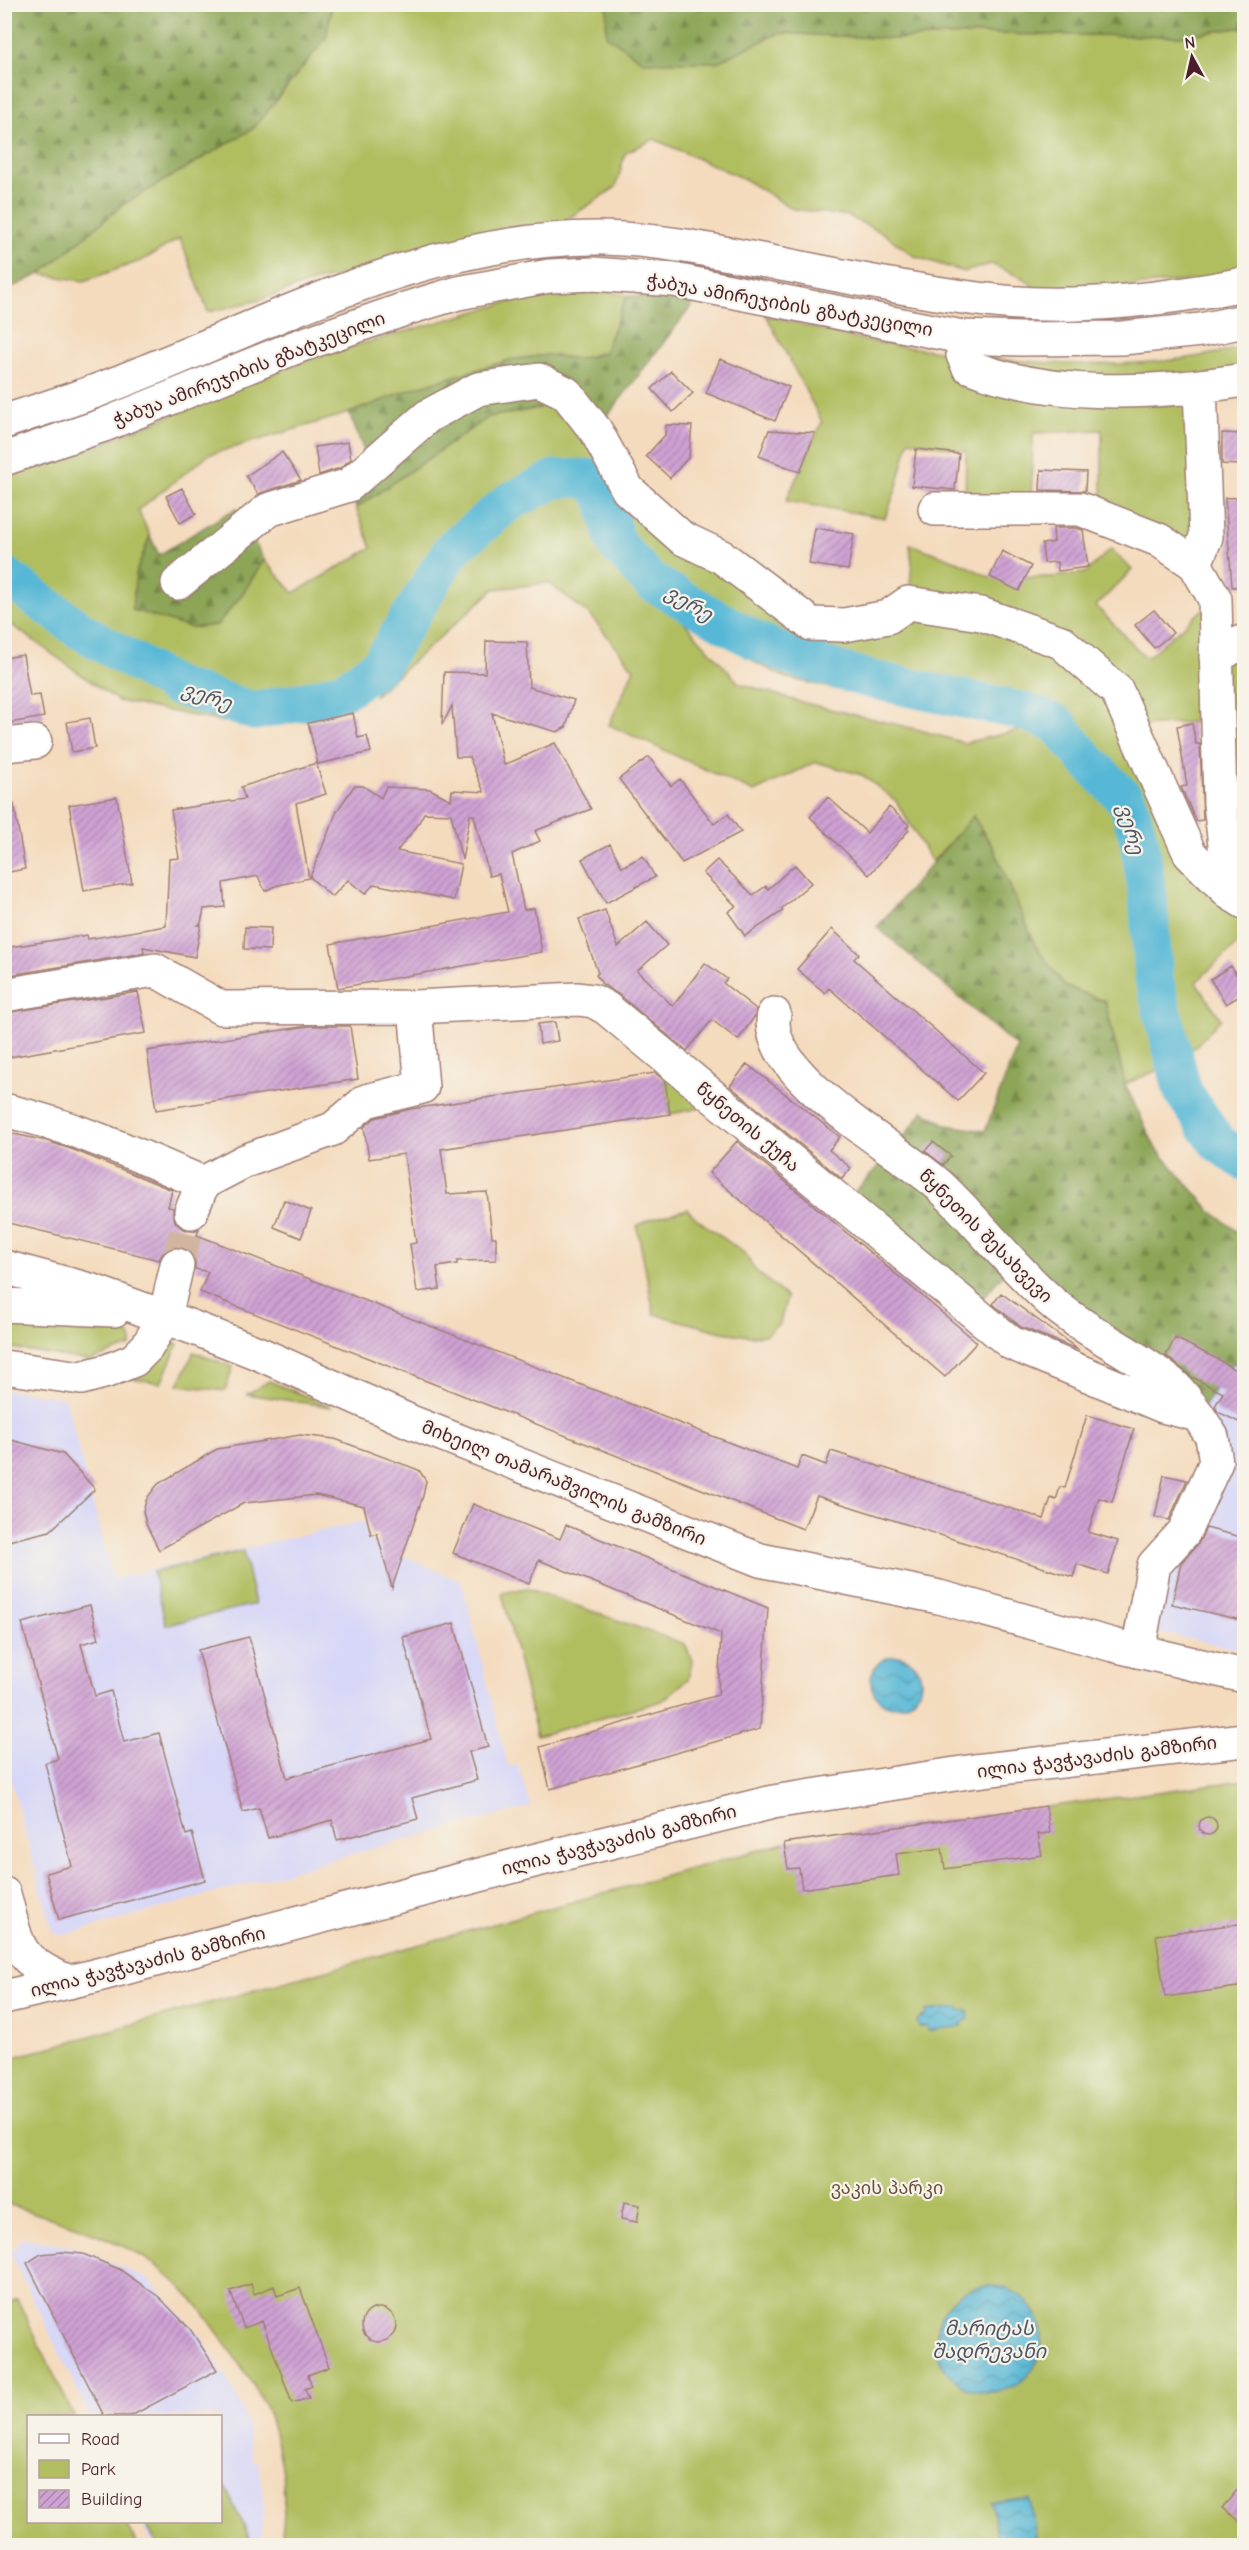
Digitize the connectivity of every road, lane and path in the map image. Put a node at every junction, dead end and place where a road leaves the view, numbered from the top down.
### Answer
1 (1245, 285) edge
2 (1245, 321) edge
3 (962, 337) junction
4 (1245, 380) edge
5 (1200, 387) junction
6 (4, 422) edge
7 (4, 459) edge
8 (935, 509) dead end
9 (1195, 564) junction
10 (178, 583) dead end
11 (1245, 641) edge
12 (1216, 657) junction
13 (1238, 898) edge
14 (4, 995) edge
15 (415, 1007) junction
16 (774, 1014) dead end
17 (4, 1110) edge
18 (177, 1265) tunnel mouth
19 (4, 1267) edge
20 (4, 1305) edge
21 (155, 1314) junction
22 (4, 1367) edge
23 (1198, 1415) junction
24 (1138, 1651) junction
25 (1245, 1676) edge
26 (1245, 1740) edge
27 (4, 1894) edge
28 (17, 1942) junction
29 (4, 1973) edge
30 (69, 1982) junction
31 (4, 1997) edge

1 - 6 main road, ჭაბუა ამირეჯიბის გზატკეცილი
2 - 3 main road, ჭაბუა ამირეჯიბის გზატკეცილი
3 - 5 main road
3 - 7 main road, ჭაბუა ამირეჯიბის გზატკეცილი
4 - 5 main road
5 - 9 main road
8 - 9 main road
9 - 12 main road
10 - 13 main road
11 - 12 main road
12 - 13 main road
14 - 15 main road, წყნეთის ქუჩა
15 - 17 main road
15 - 23 main road, წყნეთის ქუჩა
16 - 23 main road, წყნეთის შესახვევი
18 - 21 main road
19 - 21 main road, მიხეილ თამარაშვილის გამზირი
20 - 21 main road
21 - 22 main road
21 - 24 main road, მიხეილ თამარაშვილის გამზირი
23 - 24 main road
24 - 25 main road
26 - 30 main road, ილია ჭავჭავაძის გამზირი
27 - 28 main road
28 - 29 main road
28 - 30 main road
30 - 31 main road, ილია ჭავჭავაძის გამზირი

